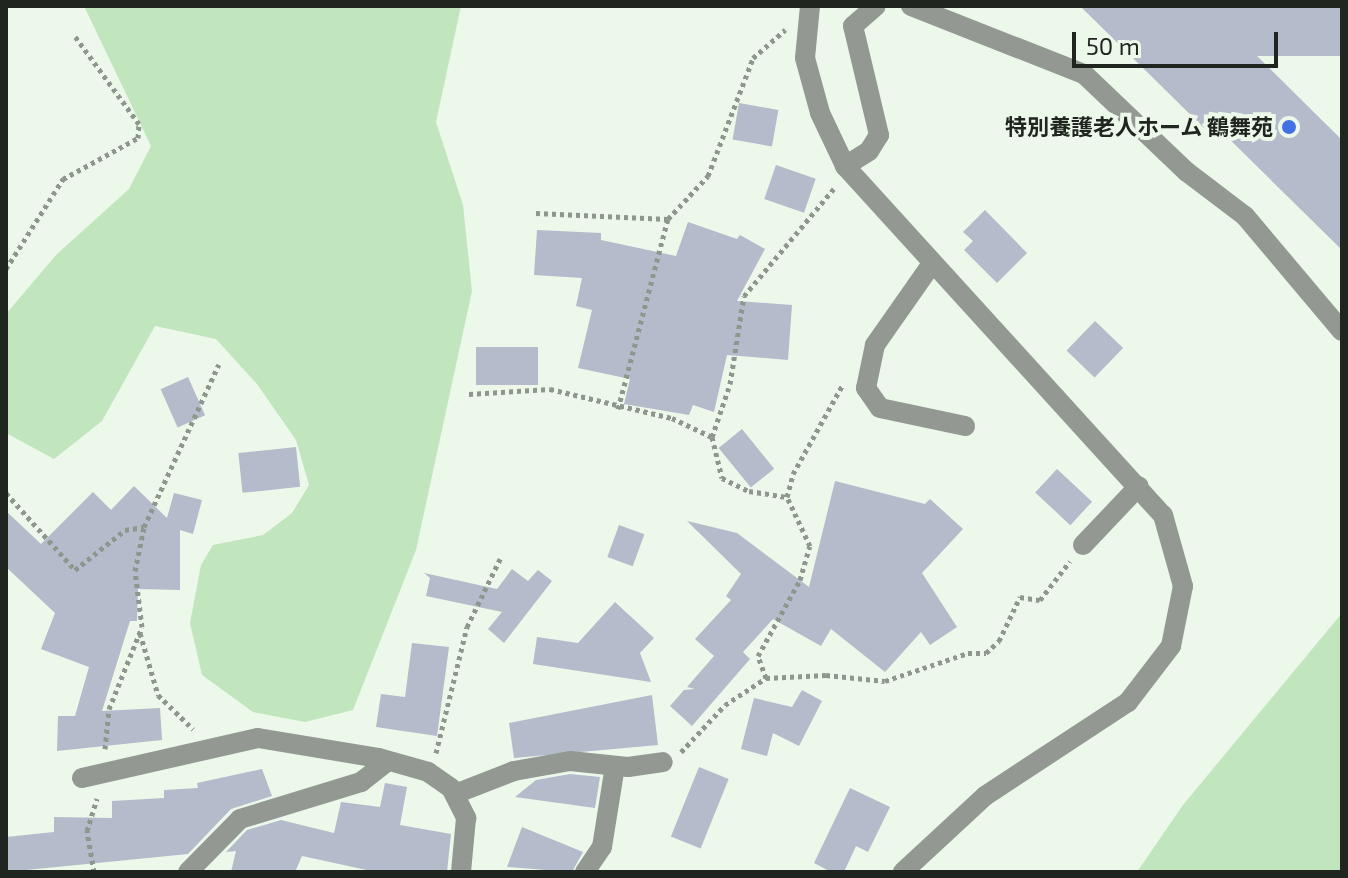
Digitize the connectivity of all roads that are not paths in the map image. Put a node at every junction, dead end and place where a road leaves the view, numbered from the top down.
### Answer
1 (876, 6) edge
2 (911, 6) edge
3 (809, 14) edge
4 (848, 170) junction
5 (931, 265) junction
6 (1342, 331) edge
7 (965, 426) dead end
8 (1139, 486) junction
9 (1083, 545) road end
10 (388, 761) junction
11 (663, 762) road end
12 (615, 766) junction
13 (90, 776) road end
14 (455, 794) junction
15 (188, 872) edge
16 (461, 872) edge
17 (585, 872) edge
18 (903, 872) edge

1 - 4 street
2 - 6 street
3 - 4 street
4 - 5 street
5 - 7 street
5 - 8 street
8 - 9 street
8 - 18 street
10 - 13 street
10 - 14 street
10 - 15 street
11 - 12 street
12 - 14 street
12 - 17 street
14 - 16 street

